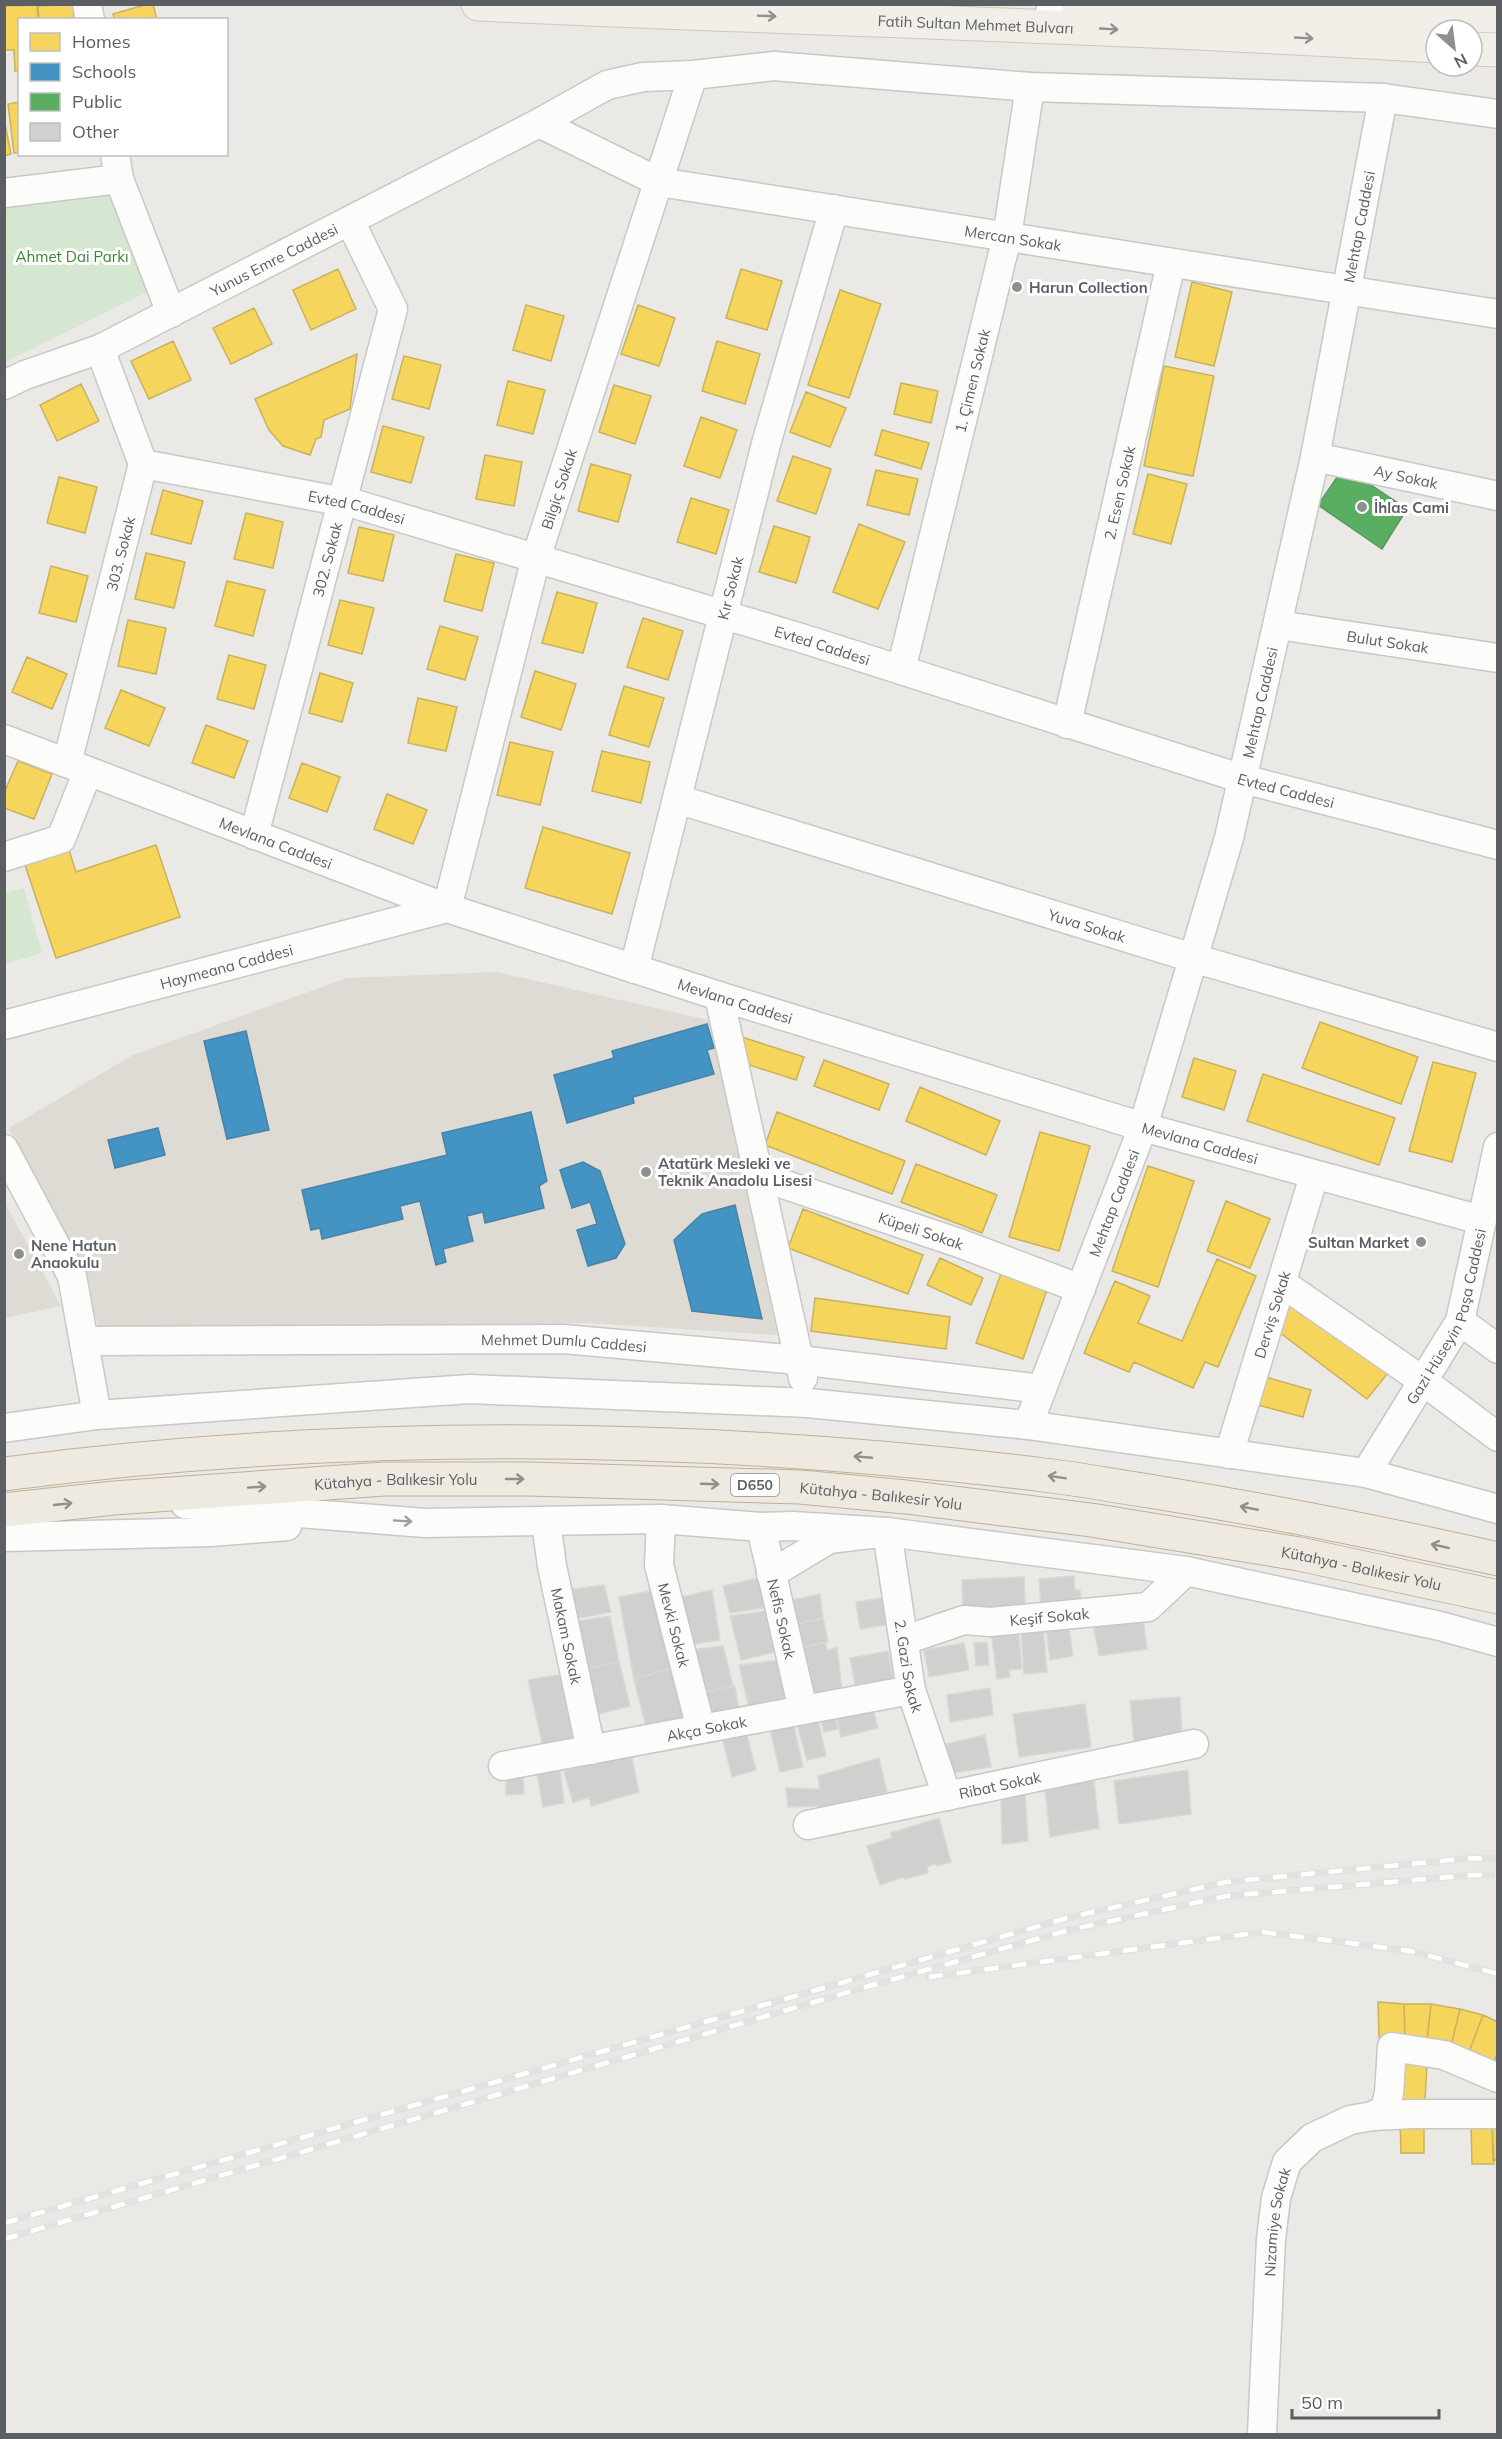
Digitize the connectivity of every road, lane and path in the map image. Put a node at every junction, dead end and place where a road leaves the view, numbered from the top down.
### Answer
1 (478, 4) edge
2 (586, 7) edge
3 (1049, 10) edge
4 (1497, 16) edge
5 (1424, 45) edge
6 (693, 75) junction
7 (1030, 87) junction
8 (1383, 98) junction
9 (1497, 114) edge
10 (539, 123) junction
11 (117, 166) edge
12 (658, 182) junction
13 (4, 193) edge
14 (834, 209) junction
15 (350, 221) junction
16 (1007, 237) junction
17 (1171, 263) junction
18 (1348, 290) junction
19 (171, 313) junction
20 (1497, 314) edge
21 (100, 349) junction
22 (4, 385) edge
23 (1315, 457) junction
24 (143, 464) junction
25 (1497, 496) edge
26 (341, 501) junction
27 (536, 558) junction
28 (723, 615) junction
29 (1278, 625) junction
30 (1497, 658) edge
31 (901, 670) junction
32 (1067, 724) junction
33 (4, 739) edge
34 (78, 767) junction
35 (1243, 779) junction
36 (677, 799) junction
37 (254, 834) junction
38 (1497, 845) edge
39 (4, 857) edge
40 (447, 908) junction
41 (1193, 958) junction
42 (634, 969) junction
43 (719, 996) junction
44 (4, 1025) edge
45 (1497, 1047) edge
46 (1143, 1127) junction
47 (1497, 1147) edge
48 (4, 1149) edge
49 (759, 1176) junction
50 (1314, 1176) junction
51 (1488, 1207) edge
52 (1484, 1263) edge
53 (1282, 1283) junction
54 (1081, 1289) junction
55 (1460, 1321) junction
56 (84, 1341) junction
57 (1497, 1349) edge
58 (799, 1360) junction
59 (1423, 1381) junction
60 (1042, 1389) junction
61 (808, 1403) junction
62 (97, 1415) junction
63 (1028, 1425) junction
64 (4, 1428) edge
65 (1497, 1437) edge
66 (1229, 1454) junction
67 (1366, 1473) junction
68 (4, 1474) edge
69 (477, 1479) junction
70 (114, 1498) junction
71 (1497, 1509) edge
72 (4, 1510) edge
73 (370, 1519) junction
74 (661, 1519) junction
75 (479, 1521) junction
76 (546, 1522) junction
77 (761, 1527) junction
78 (887, 1532) junction
79 (4, 1538) edge
80 (1497, 1559) edge
81 (1186, 1571) junction
82 (771, 1574) junction
83 (1497, 1597) edge
84 (905, 1640) junction
85 (1497, 1642) edge
86 (911, 1690) junction
87 (803, 1710) junction
88 (701, 1729) junction
89 (1194, 1744) dead end
90 (591, 1750) junction
91 (504, 1766) dead end
92 (947, 1796) junction
93 (808, 1825) dead end
94 (1497, 2078) edge
95 (1497, 2114) edge
96 (1373, 2116) junction
97 (1262, 2434) edge

1 - 2 main road, Fatih Sultan Mehmet Bulvarı
2 -> 3 main road, Fatih Sultan Mehmet Bulvarı
3 - 4 main road, Fatih Sultan Mehmet Bulvarı
3 -> 5 main road, Fatih Sultan Mehmet Bulvarı
6 - 7 street, Yunus Emre Caddesi
6 - 10 street, Yunus Emre Caddesi
6 - 12 street, Bilgiç Sokak
7 - 8 street, Yunus Emre Caddesi
7 - 16 street, 1. Çimen Sokak
8 - 9 street, Yunus Emre Caddesi
8 - 18 street, Mehtap Caddesi
10 - 12 street, Mercan Sokak
10 - 15 street, Yunus Emre Caddesi
11 - 13 street
11 - 19 street
12 - 14 street, Mercan Sokak
12 - 27 street, Bilgiç Sokak
14 - 16 street, Mercan Sokak
14 - 28 street, Kır Sokak
15 - 19 street, Yunus Emre Caddesi
15 - 26 street, 302. Sokak
16 - 17 street, Mercan Sokak
16 - 31 street, 1. Çimen Sokak
17 - 18 street, Mercan Sokak
17 - 32 street, 2. Esen Sokak
18 - 20 street, Mercan Sokak
18 - 23 street, Mehtap Caddesi
19 - 21 street, Yunus Emre Caddesi
21 - 22 street, Yunus Emre Caddesi
21 - 24 street
23 - 25 street, Ay Sokak
23 - 29 street, Mehtap Caddesi
24 - 26 street, Evted Caddesi
24 - 34 street, 303. Sokak
26 - 27 street, Evted Caddesi
26 - 37 street, 302. Sokak
27 - 28 street, Evted Caddesi
27 - 40 street, Bilgiç Sokak
28 - 31 street, Evted Caddesi
28 - 36 street, Kır Sokak
29 - 30 street, Bulut Sokak
29 - 35 street, Mehtap Caddesi
31 - 32 street, Evted Caddesi
32 - 35 street, Evted Caddesi
33 - 34 street, Mevlana Caddesi
34 - 37 street, Mevlana Caddesi
34 - 39 street, 303. Sokak
35 - 38 street, Evted Caddesi
35 - 41 street, Mehtap Caddesi
36 - 41 street, Yuva Sokak
36 - 42 street, Kır Sokak
37 - 40 street, Mevlana Caddesi
40 - 42 street, Mevlana Caddesi
40 - 44 street, Haymeana Caddesi
41 - 45 street, Yuva Sokak
41 - 46 street, Mehtap Caddesi
42 - 43 street, Mevlana Caddesi
43 - 46 street, Mevlana Caddesi
43 - 49 street
46 - 50 street, Mevlana Caddesi
46 - 54 street, Mehtap Caddesi
47 - 51 street, Gazi Hüseyin Paşa Caddesi
48 - 56 street
49 - 54 street, Küpeli Sokak
49 - 58 street
50 - 51 street, Mevlana Caddesi
50 - 53 street, Derviş Sokak
51 - 52 street, Gazi Hüseyin Paşa Caddesi
52 - 55 street, Gazi Hüseyin Paşa Caddesi
53 - 59 street
53 - 66 street, Derviş Sokak
54 - 60 street, Mehtap Caddesi
55 - 57 street
55 - 59 street, Gazi Hüseyin Paşa Caddesi
56 - 58 street, Mehmet Dumlu Caddesi
56 - 62 street
58 - 60 street, Mehmet Dumlu Caddesi
58 - 61 street
59 - 65 street
59 - 67 street, Gazi Hüseyin Paşa Caddesi
60 - 63 street, Mehtap Caddesi
61 - 62 street
61 - 63 street
62 - 64 street
63 - 66 street
66 - 67 street
67 - 71 street
80 -> 68 highway
70 -> 69 highway, Kütahya - Balıkesir Yolu / D650
69 - 75 street
69 -> 83 highway, Kütahya - Balıkesir Yolu / D650
72 -> 70 highway, Kütahya - Balıkesir Yolu / D650
70 - 73 street
73 -> 75 street
73 - 79 street
74 - 76 street
74 - 77 street
74 - 88 street, Mevki Sokak
75 - 76 street
76 - 90 street, Makam Sokak
77 - 78 street
77 - 82 street, Nefis Sokak
78 - 81 street
78 - 82 street
78 - 84 street, 2. Gazi Sokak
81 - 84 street, Keşif Sokak
81 - 85 street
82 - 87 street, Nefis Sokak
84 - 86 street, 2. Gazi Sokak
86 - 87 street, Akça Sokak
86 - 92 street, 2. Gazi Sokak
87 - 88 street, Akça Sokak
88 - 90 street, Akça Sokak
89 - 92 street, Ribat Sokak
90 - 91 street, Akça Sokak
92 - 93 street, Ribat Sokak
94 - 96 street
95 - 96 street, Nizamiye Sokak
96 - 97 street, Nizamiye Sokak

